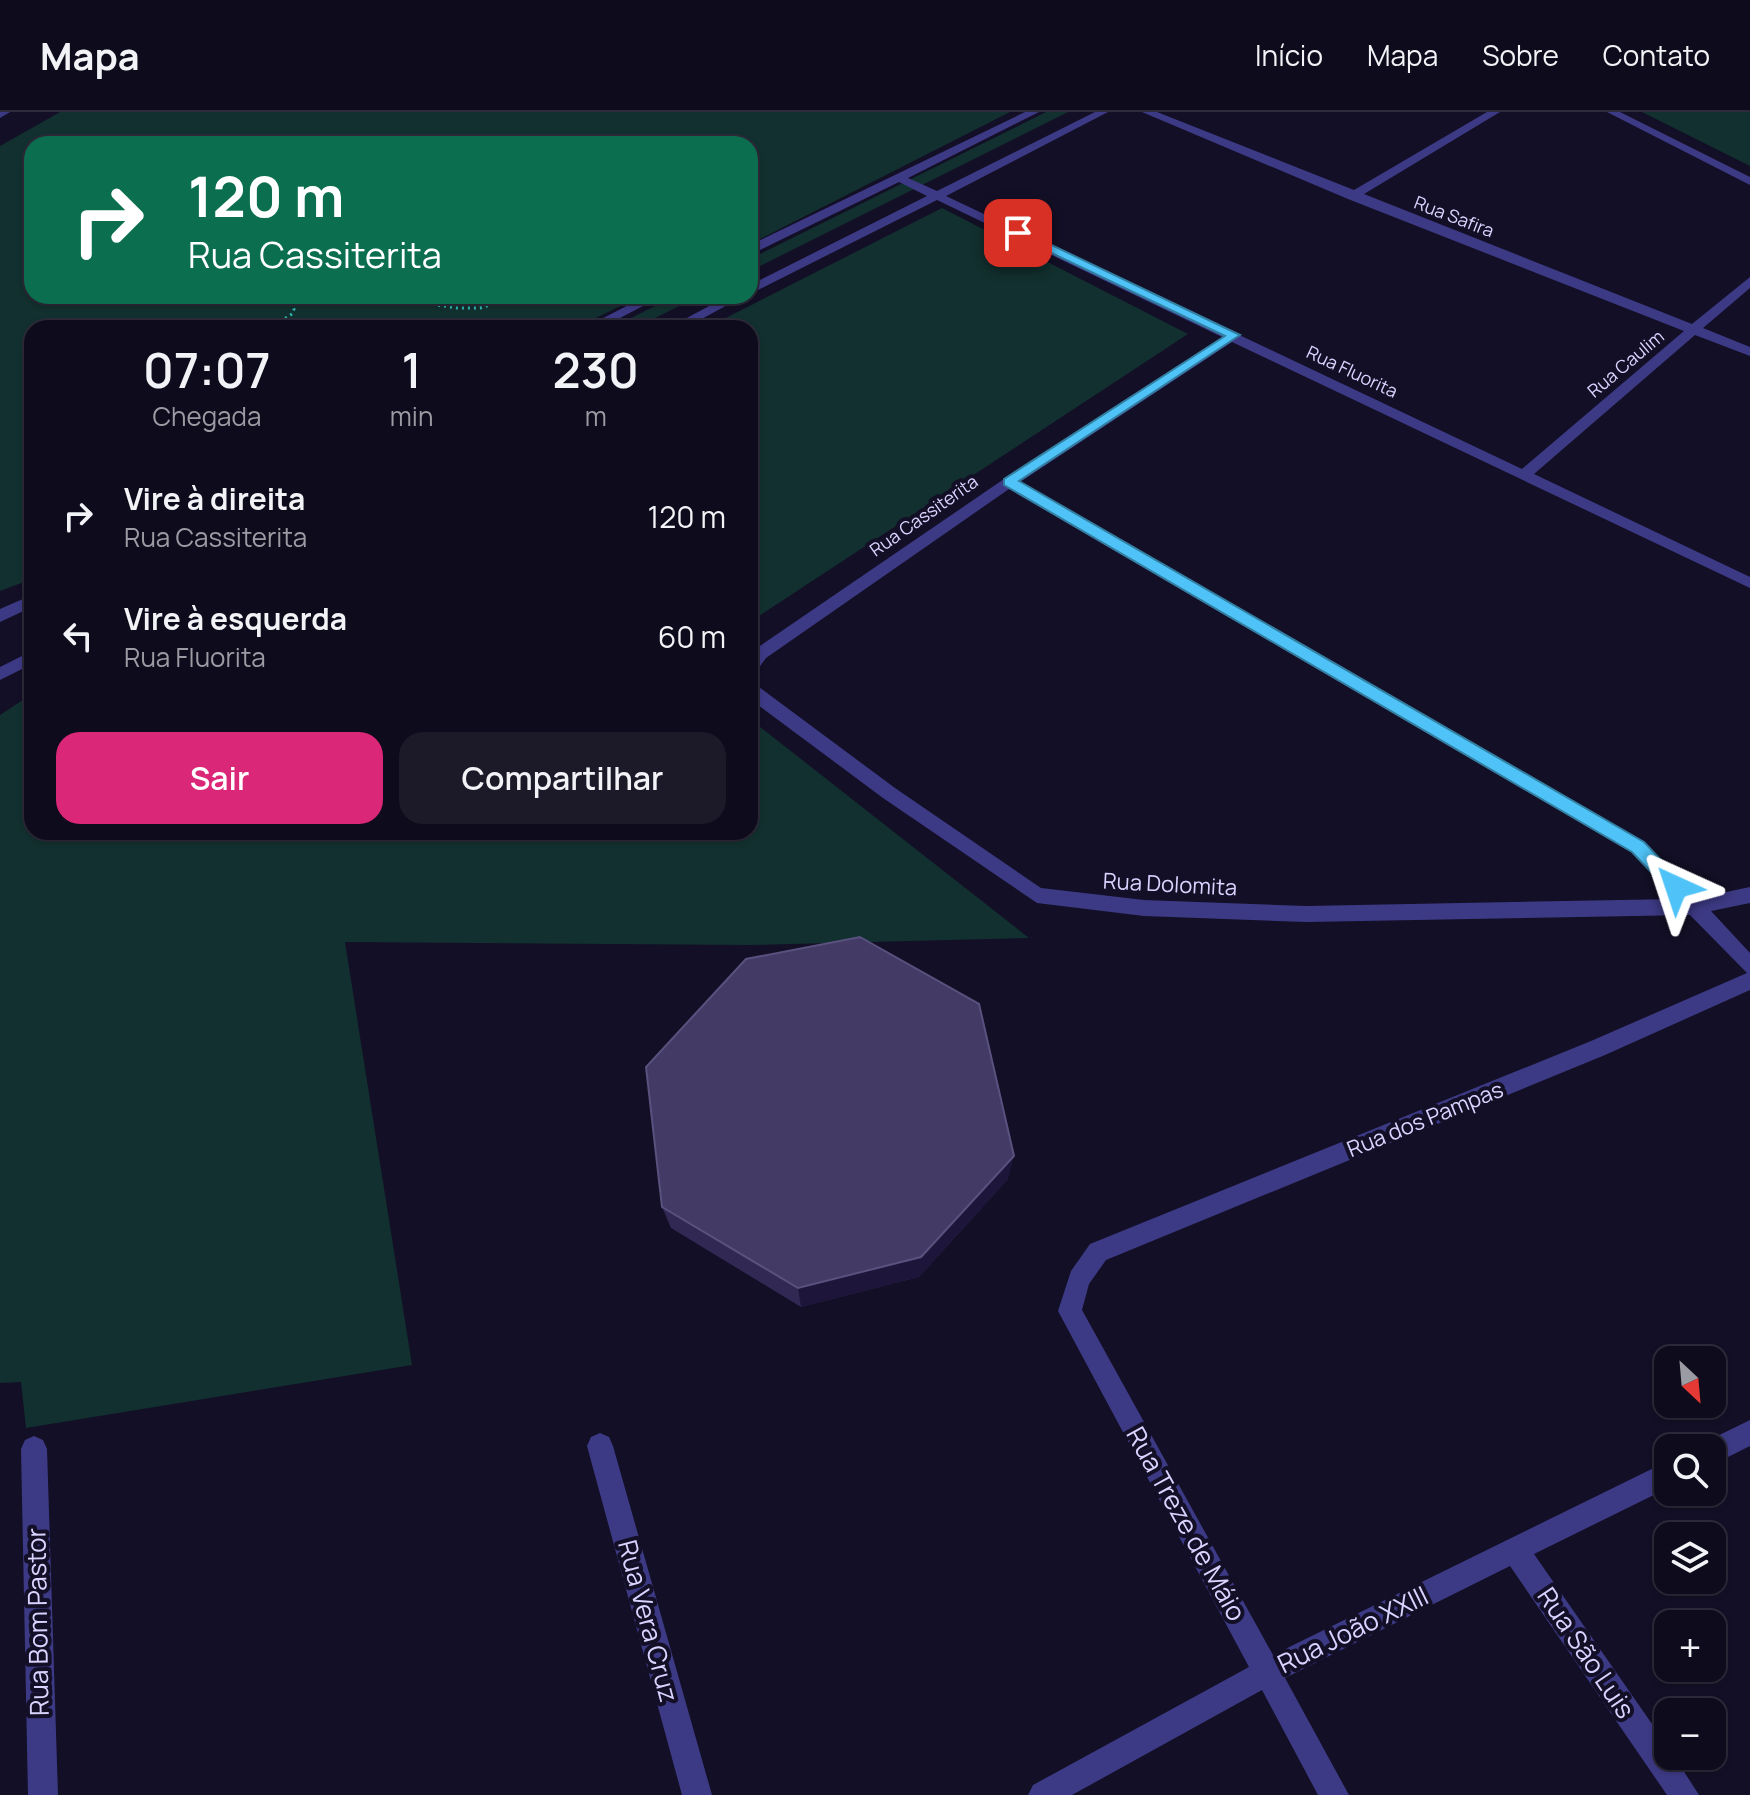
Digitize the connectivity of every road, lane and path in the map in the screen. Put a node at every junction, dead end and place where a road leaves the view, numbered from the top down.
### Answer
1 (5, 112) edge
2 (1034, 112) edge
3 (1103, 112) edge
4 (1147, 112) edge
5 (1495, 112) edge
6 (1612, 112) edge
7 (0, 115) edge
8 (899, 178) junction
9 (1750, 182) edge
10 (937, 194) junction
11 (1352, 196) junction
12 (758, 246) edge
13 (1750, 281) edge
14 (758, 286) edge
15 (290, 304) edge
16 (435, 304) edge
17 (494, 304) edge
18 (640, 304) edge
19 (722, 304) edge
20 (283, 320) edge
21 (607, 320) edge
22 (691, 320) edge
23 (1695, 330) junction
24 (1234, 335) junction
25 (1750, 352) edge
26 (1525, 474) junction
27 (1009, 482) junction
28 (1750, 583) edge
29 (24, 604) edge
30 (0, 616) edge
31 (760, 654) joint
32 (758, 657) edge
33 (24, 661) edge
34 (0, 674) edge
35 (758, 696) edge
36 (1750, 895) edge
37 (1692, 907) junction
38 (1750, 966) edge
39 (1750, 981) edge
40 (1098, 1252) joint
41 (1750, 1433) edge
42 (1726, 1445) edge
43 (600, 1446) dead end
44 (34, 1449) dead end
45 (1654, 1481) edge
46 (1515, 1550) junction
47 (1267, 1672) junction
48 (43, 1795) edge
49 (697, 1795) edge
50 (1043, 1795) edge
51 (1334, 1795) edge
52 (1684, 1795) edge

1 - 7 street
2 - 8 street
3 - 10 street
4 - 11 street, Rua Safira
5 - 11 street
6 - 9 street
8 - 10 street, Rua Fluorita
8 - 12 street
10 - 14 street
10 - 24 street, Rua Fluorita
11 - 23 street, Rua Safira
13 - 23 street, Rua Caulim
15 - 20 path
16 - 17 path
18 - 21 street
19 - 22 street
23 - 25 street, Rua Safira
23 - 26 street, Rua Caulim
24 - 26 street, Rua Fluorita
24 - 27 street, Rua Cassiterita
26 - 28 street, Rua Fluorita
27 - 31 street, Rua Cassiterita
27 - 37 street
29 - 30 street
31 - 32 street, Rua Dolomita
33 - 34 street
35 - 37 street, Rua Dolomita
36 - 37 street
37 - 38 street
39 - 40 street, Rua dos Pampas
40 - 47 street, Rua Treze de Máio
41 - 42 street
43 - 49 street, Rua Vera Cruz
44 - 48 street, Rua Bom Pastor
45 - 46 street, Rua João XXlll
46 - 47 street, Rua João XXlll
46 - 52 street, Rua São Luis
47 - 50 street, Rua João XXlll
47 - 51 street, Rua Treze de Máio

